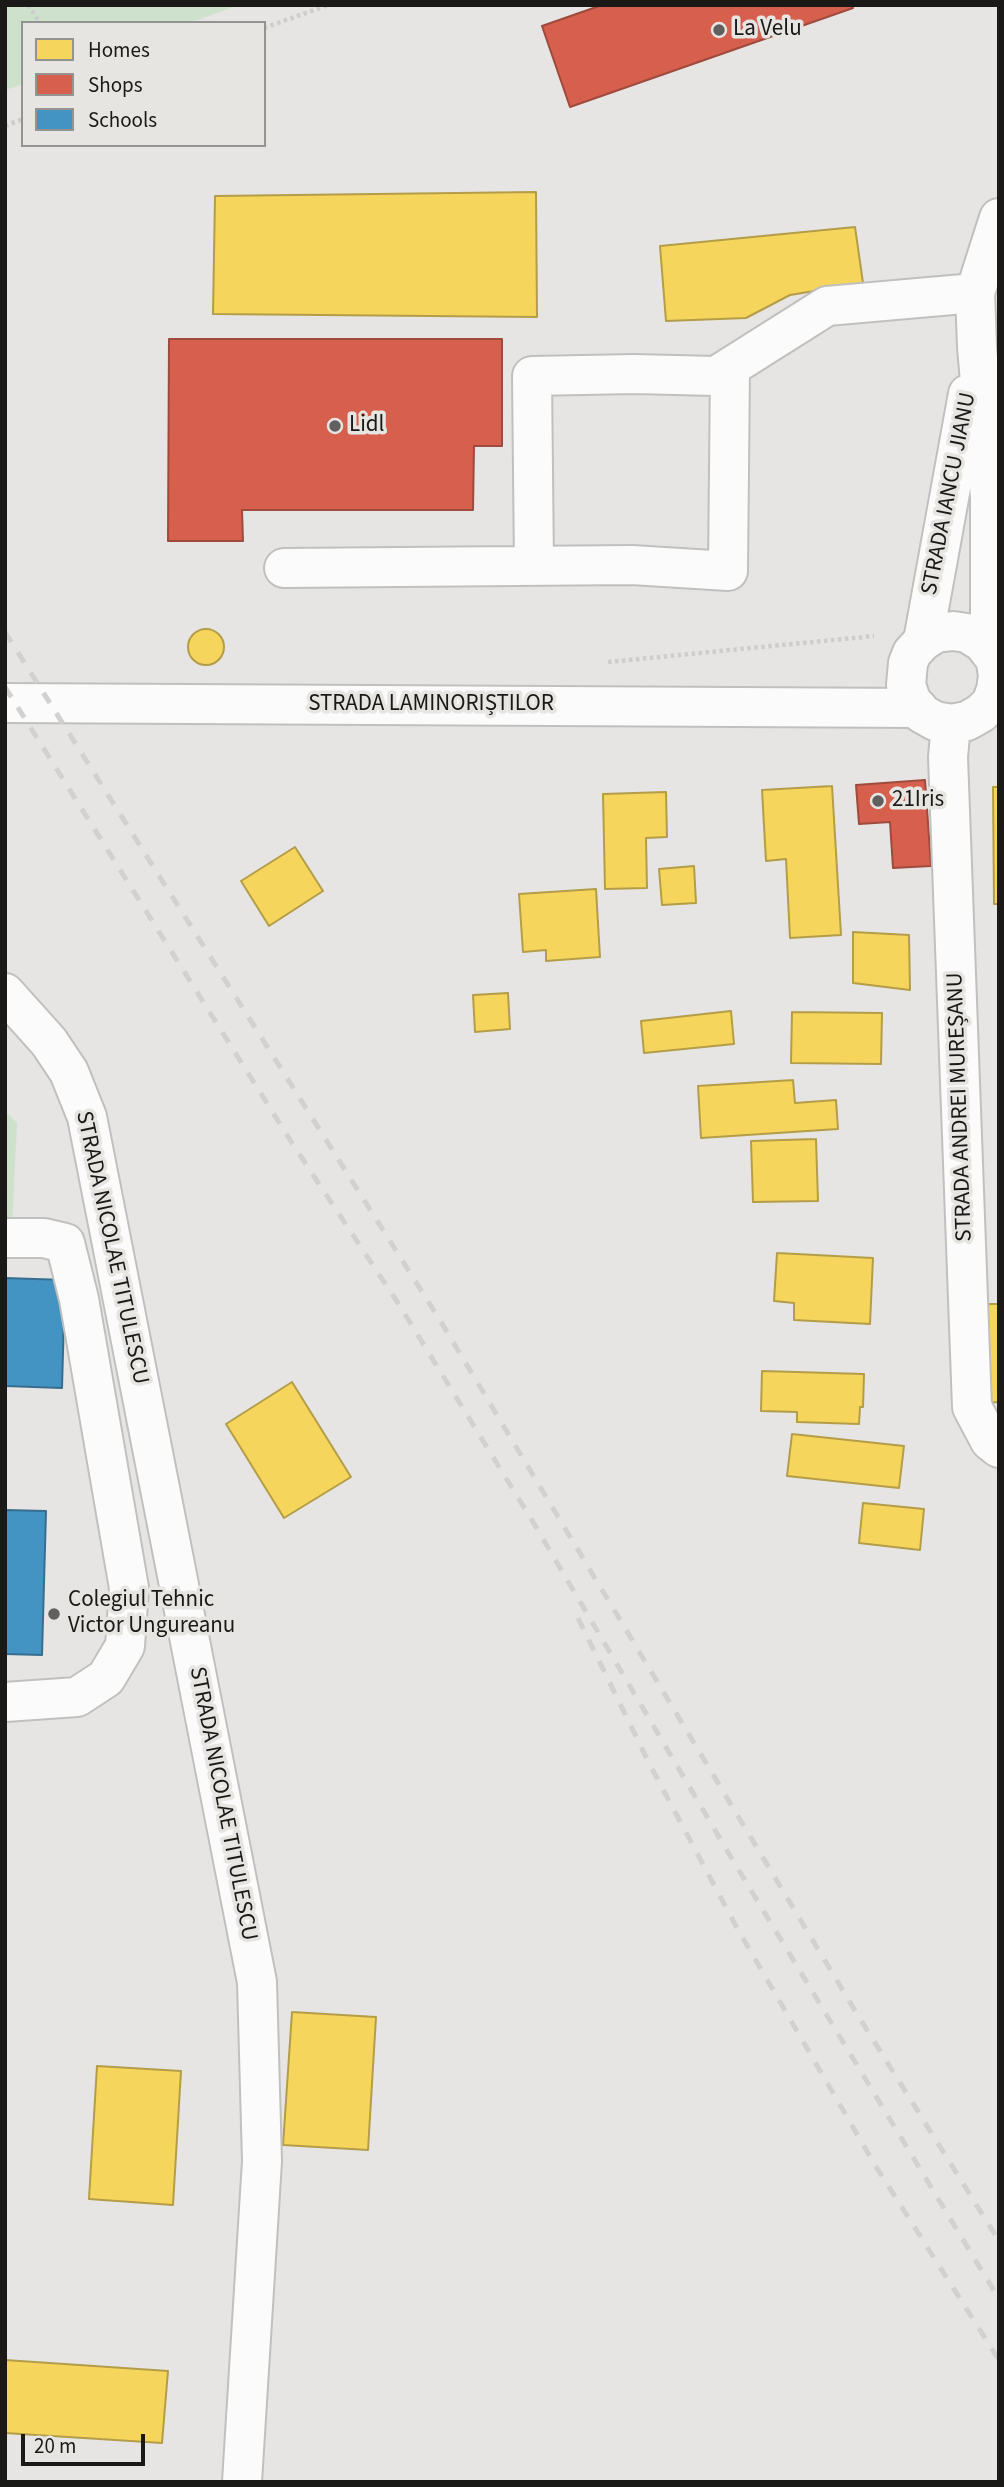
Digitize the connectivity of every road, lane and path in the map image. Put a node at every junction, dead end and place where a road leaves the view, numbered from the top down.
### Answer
1 (28, 5) edge
2 (328, 5) edge
3 (39, 21) edge
4 (266, 27) edge
5 (21, 120) edge
6 (5, 127) edge
7 (999, 218) edge
8 (975, 293) junction
9 (977, 347) junction
10 (730, 367) junction
11 (534, 566) junction
12 (284, 568) dead end
13 (914, 655) junction
14 (995, 658) edge
15 (5, 704) edge
16 (858, 709) junction
17 (955, 722) edge
18 (5, 993) edge
19 (5, 1238) edge
20 (999, 1448) edge
21 (5, 1702) edge
22 (242, 2482) edge

1 - 3 path
2 - 4 path
5 - 6 path
7 - 8 street, STRADA IANCU JIANU
8 - 9 street, STRADA IANCU JIANU
8 - 10 street
9 - 13 street, STRADA IANCU JIANU
9 - 14 street, STRADA IANCU JIANU
10 - 11 street
10 - 11 street
11 - 12 street
13 - 14 street
13 - 16 street
13 - 17 street
14 - 17 street
15 - 16 street, STRADA LAMINORIȘTILOR
16 - 17 street, STRADA LAMINORIȘTILOR
17 - 20 street, STRADA ANDREI MUREȘANU
18 - 22 street, STRADA NICOLAE TITULESCU
19 - 21 street

